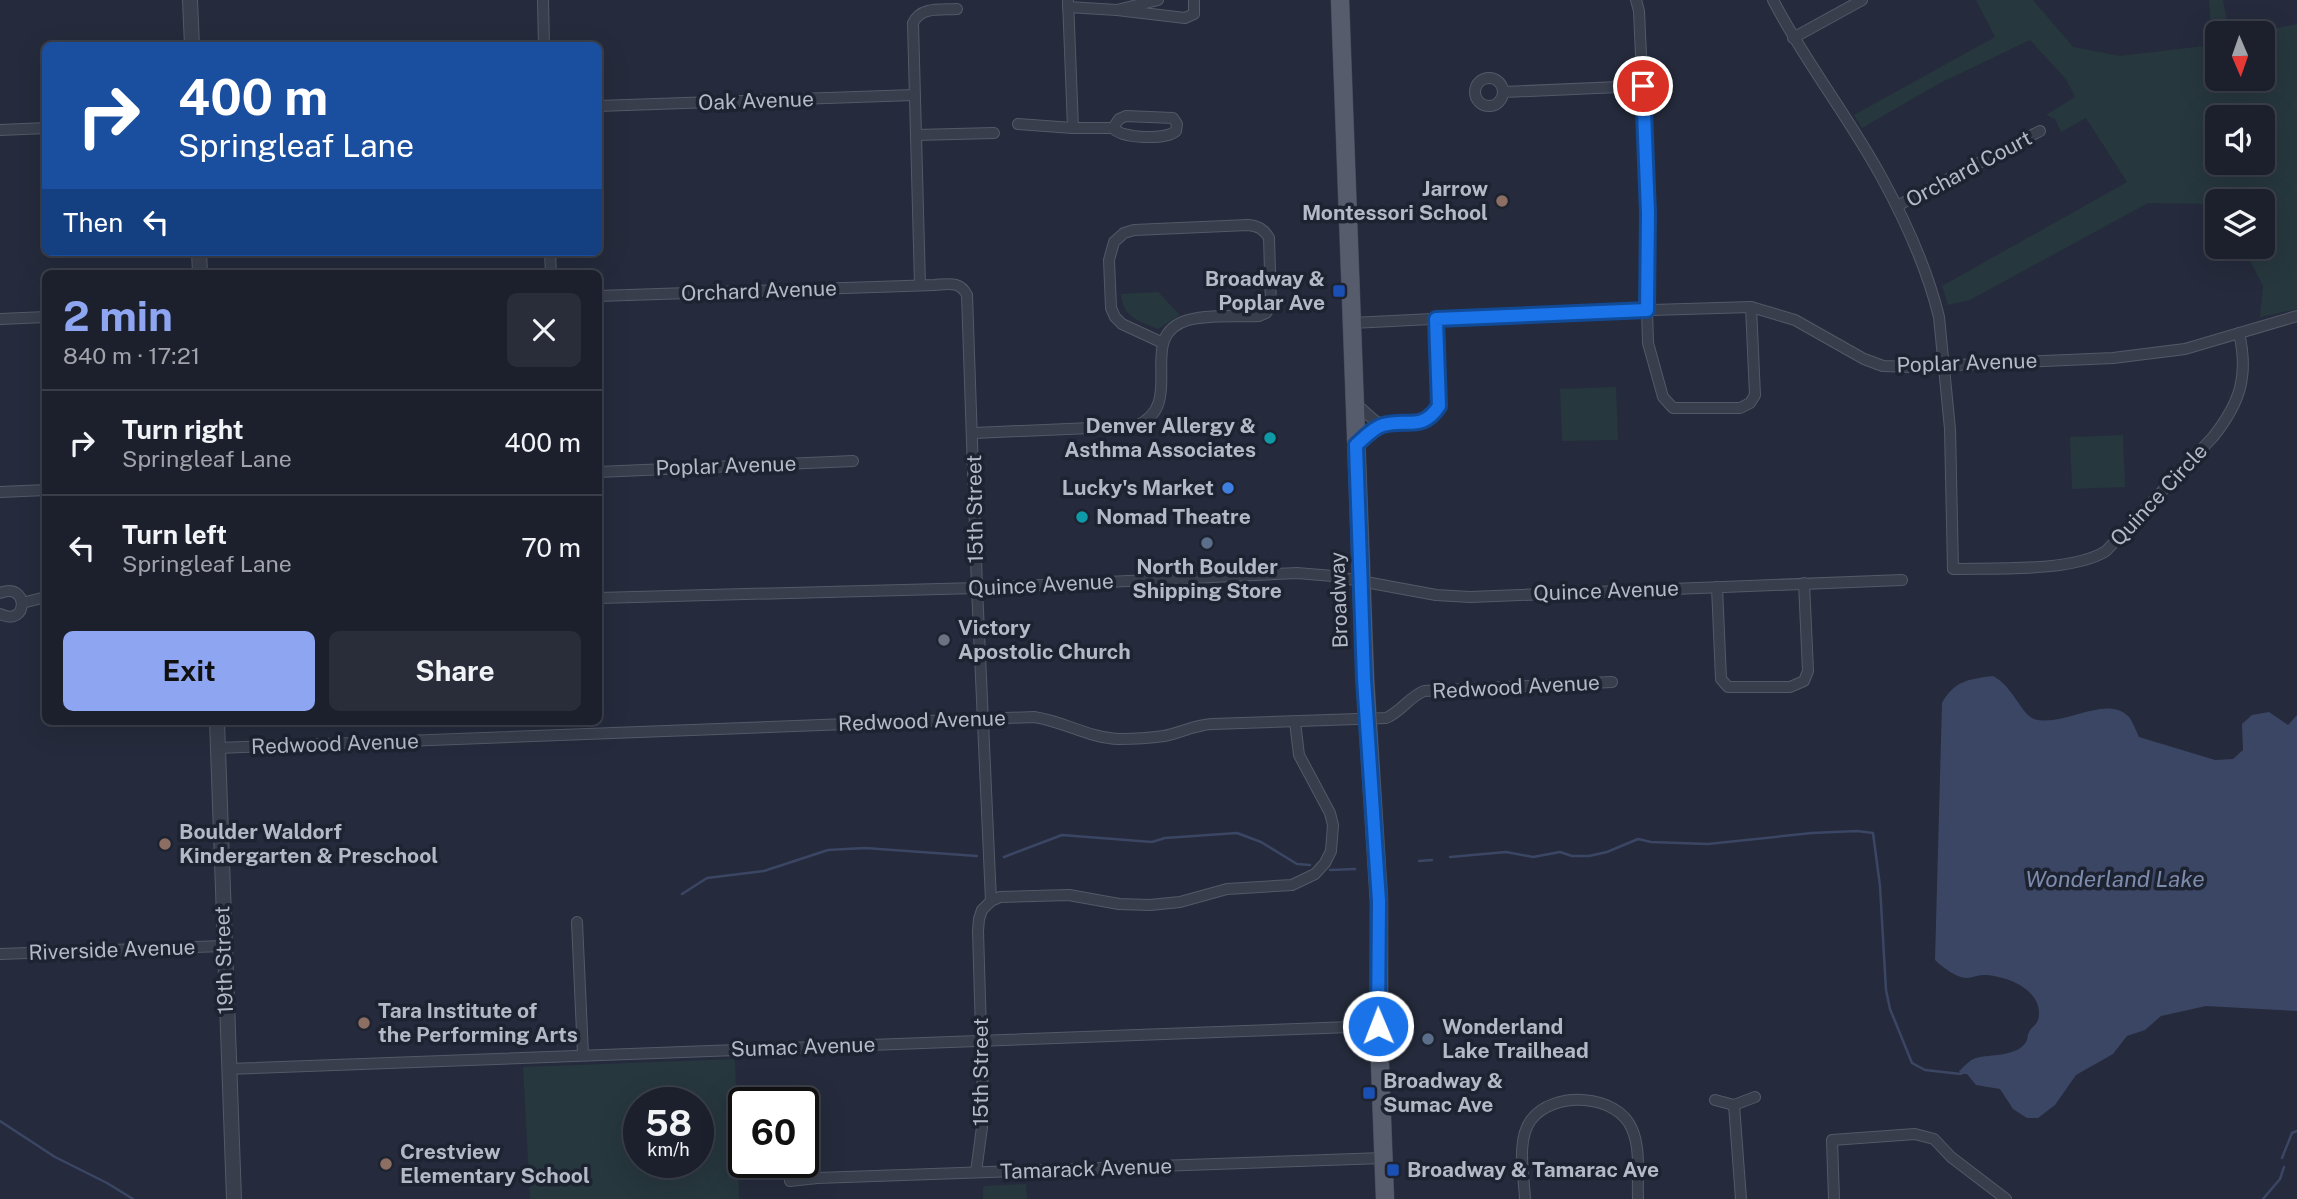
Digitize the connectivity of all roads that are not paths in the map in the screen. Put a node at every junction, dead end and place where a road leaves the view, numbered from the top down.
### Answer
1 (190, 0) edge
2 (542, 0) edge
3 (1158, 0) edge
4 (1194, 0) edge
5 (1340, 0) edge
6 (1636, 0) edge
7 (1773, 0) edge
8 (1862, 0) edge
9 (1068, 4) edge
10 (957, 9) dead end
11 (1117, 10) junction
12 (1793, 38) junction
13 (192, 42) edge
14 (544, 42) edge
15 (1643, 86) junction
16 (1504, 92) dead end
17 (914, 95) junction
18 (602, 106) edge
19 (1018, 124) dead end
20 (42, 128) edge
21 (1073, 128) junction
22 (1113, 128) junction
23 (0, 130) edge
24 (2040, 131) dead end
25 (994, 133) dead end
26 (916, 135) junction
27 (1897, 206) junction
28 (920, 285) junction
29 (602, 296) edge
30 (1751, 307) junction
31 (1647, 310) junction
32 (2297, 316) edge
33 (42, 317) edge
34 (0, 319) edge
35 (1436, 319) junction
36 (1352, 323) junction
37 (2239, 333) junction
38 (1163, 343) junction
39 (1943, 366) junction
40 (1354, 403) junction
41 (1383, 425) junction
42 (974, 433) junction
43 (1356, 445) junction
44 (853, 461) dead end
45 (602, 472) edge
46 (42, 490) edge
47 (0, 492) edge
48 (1902, 580) dead end
49 (1361, 582) junction
50 (1804, 583) junction
51 (1717, 587) junction
52 (977, 588) junction
53 (0, 593) edge
54 (42, 598) edge
55 (602, 598) edge
56 (22, 603) junction
57 (0, 614) edge
58 (1612, 682) dead end
59 (984, 719) junction
60 (1367, 719) junction
61 (1295, 722) junction
62 (217, 725) edge
63 (218, 748) junction
64 (991, 901) junction
65 (577, 922) dead end
66 (223, 946) junction
67 (0, 954) edge
68 (1378, 1026) junction
69 (981, 1041) junction
70 (583, 1055) junction
71 (228, 1069) junction
72 (1755, 1097) dead end
73 (1715, 1100) dead end
74 (1734, 1105) junction
75 (1383, 1158) junction
76 (976, 1172) junction
77 (790, 1181) dead end
78 (234, 1199) edge
79 (1385, 1199) edge
80 (1525, 1199) edge
81 (1638, 1199) edge
82 (1741, 1199) edge
83 (1834, 1199) edge
84 (2006, 1199) edge

1 - 13 street
2 - 14 street
3 - 11 street
4 - 11 street
5 - 36 main road, Broadway
6 - 15 street
7 - 12 street
8 - 12 street
9 - 11 street
9 - 21 street
10 - 17 street
12 - 27 street
15 - 16 street
15 - 31 street
17 - 18 street, Oak Avenue
17 - 26 street
19 - 21 street
20 - 23 street
21 - 22 street
22 - 22 street
24 - 27 street, Orchard Court
25 - 26 street
26 - 28 street
27 - 39 street
28 - 29 street, Orchard Avenue
28 - 42 street, 15th Street
30 - 31 street, Poplar Avenue
30 - 31 street
30 - 39 street, Poplar Avenue
31 - 35 street, Poplar Avenue
32 - 37 street, Poplar Avenue
33 - 34 street
35 - 36 street, Poplar Avenue
35 - 41 street
36 - 40 main road, Broadway
37 - 39 street, Poplar Avenue
37 - 39 street, Quince Circle
38 - 38 street
38 - 42 street
40 - 41 street
40 - 43 main road, Broadway
41 - 43 street
42 - 52 street, 15th Street
43 - 49 main road, Broadway
44 - 45 street, Poplar Avenue
46 - 47 street
48 - 50 street, Quince Avenue
49 - 51 street, Quince Avenue
49 - 52 street, Quince Avenue
49 - 60 main road, Broadway
50 - 51 street, Quince Avenue
50 - 51 street
52 - 55 street, Quince Avenue
52 - 59 street, 15th Street
53 - 56 street
54 - 56 street
56 - 57 street
58 - 60 street, Redwood Avenue
59 - 61 street, Redwood Avenue
59 - 63 street, Redwood Avenue
59 - 64 street, 15th Street
60 - 61 street, Redwood Avenue
60 - 68 main road, Broadway
61 - 64 street
62 - 63 street, 19th Street
63 - 66 street, 19th Street
64 - 69 street, 15th Street
65 - 70 street
66 - 67 street, Riverside Avenue
66 - 71 street, 19th Street
68 - 69 street, Sumac Avenue
68 - 75 main road, Broadway
69 - 70 street, Sumac Avenue
69 - 76 street, 15th Street
70 - 71 street, Sumac Avenue
71 - 78 street, 19th Street
72 - 74 street
73 - 74 street
74 - 82 street
75 - 76 street, Tamarack Avenue
75 - 79 main road, Broadway
76 - 77 street, Tamarack Avenue
80 - 81 street
83 - 84 street

